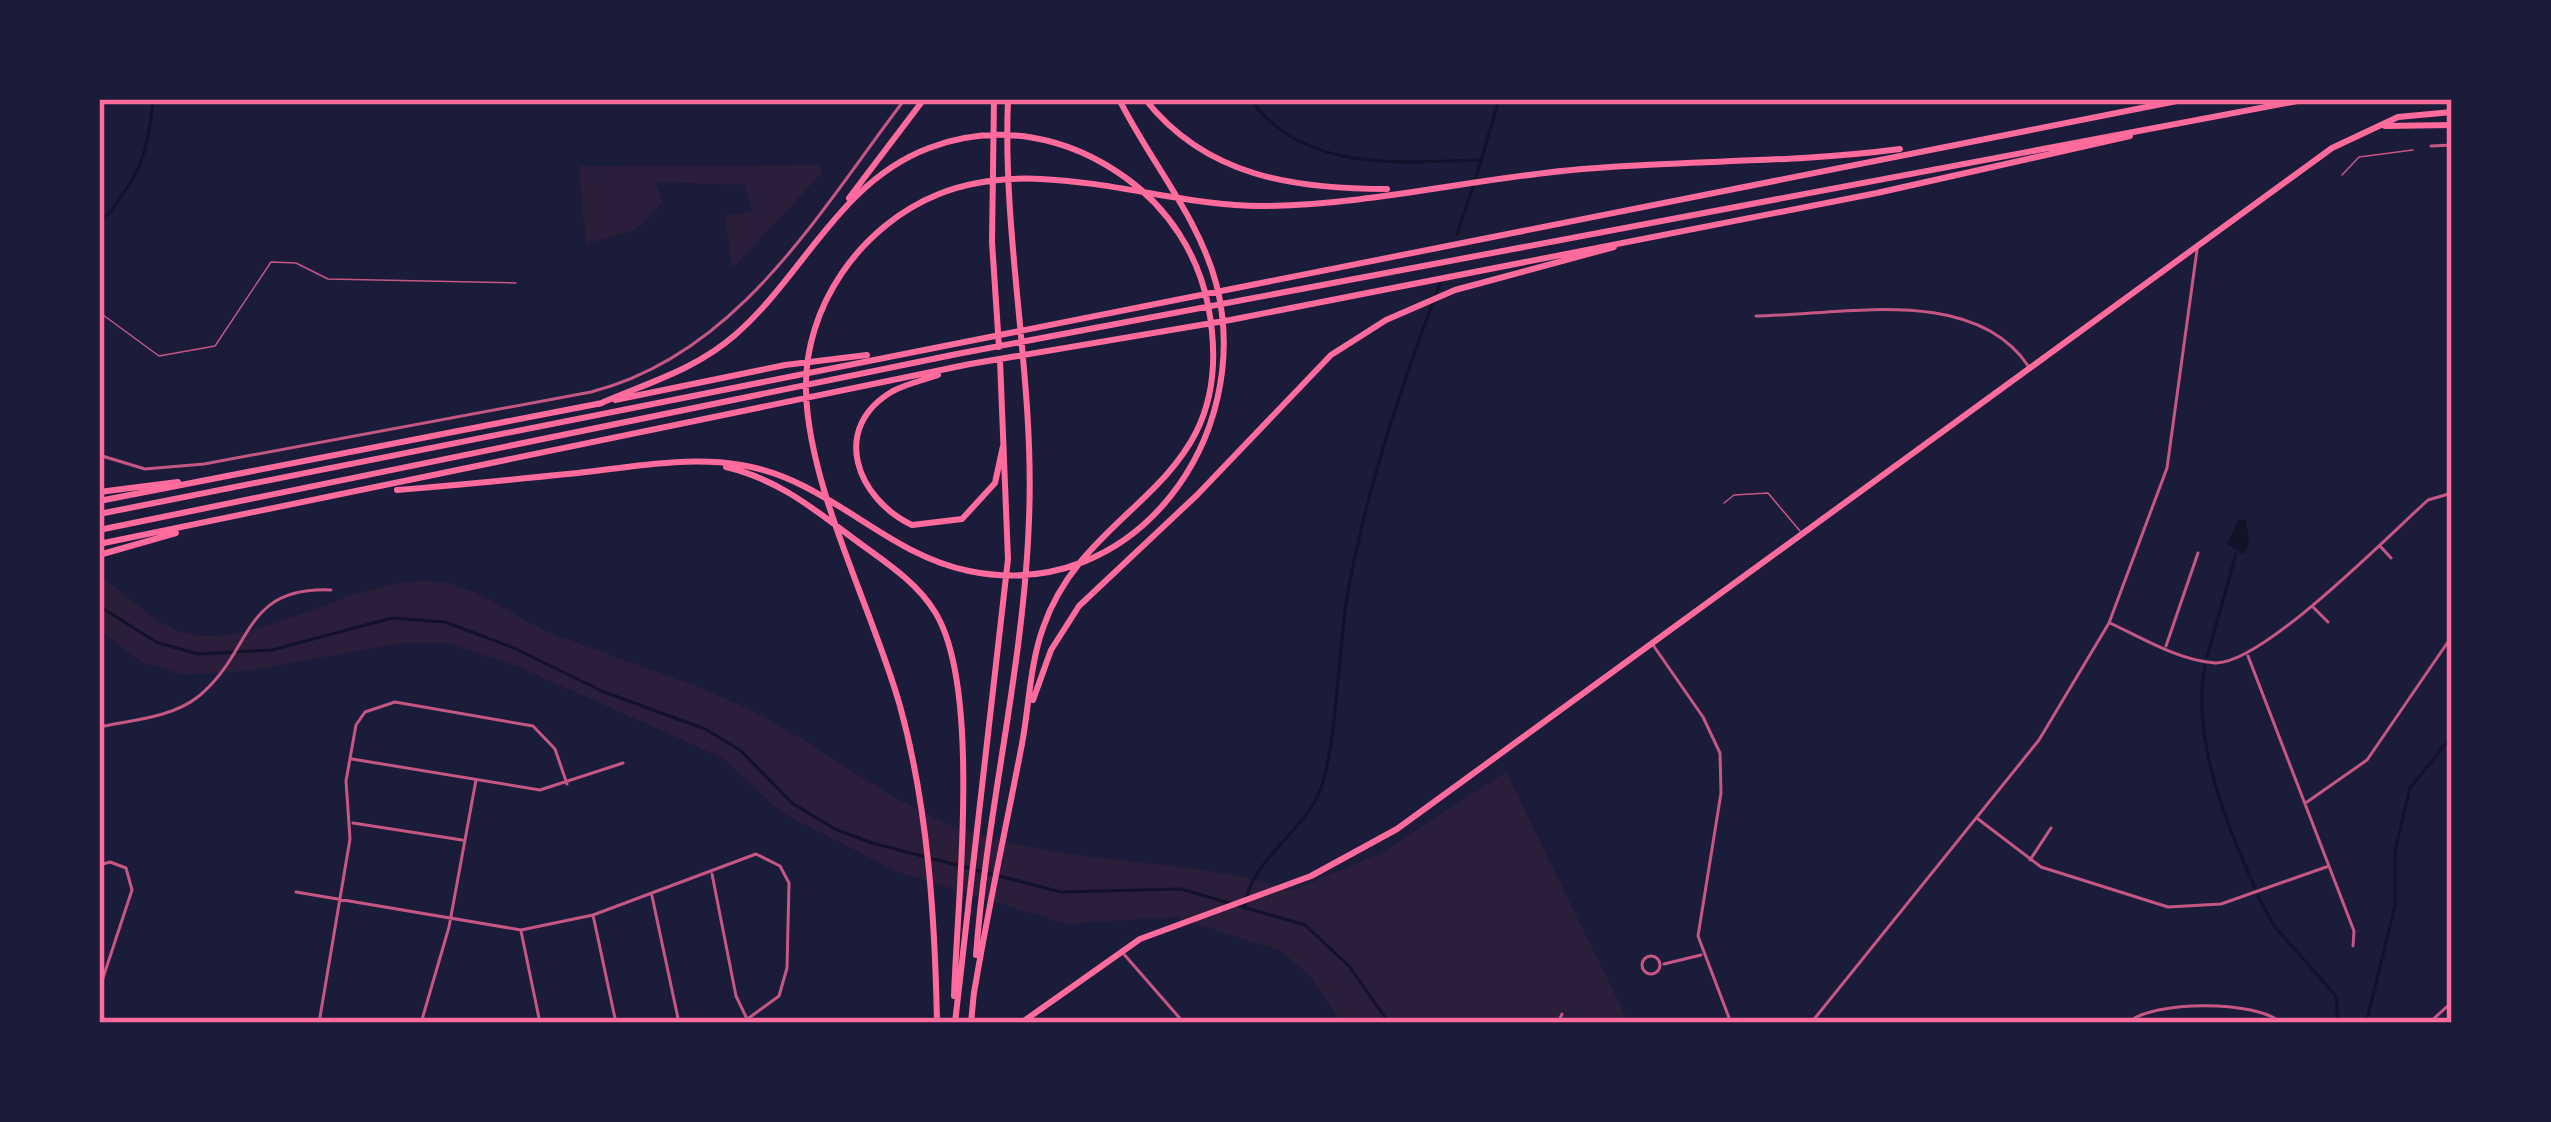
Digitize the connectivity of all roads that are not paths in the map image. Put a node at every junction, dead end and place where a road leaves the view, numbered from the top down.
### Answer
1 (905, 99) edge
2 (924, 99) edge
3 (1118, 99) edge
4 (1145, 99) edge
5 (2187, 99) edge
6 (2308, 99) edge
7 (993, 103) edge
8 (1008, 104) edge
9 (2452, 112) edge
10 (2221, 115) junction
11 (2382, 125) junction
12 (2452, 125) edge
13 (1957, 142) junction
14 (2452, 145) edge
15 (2431, 146) dead end
16 (2413, 150) dead end
17 (2342, 175) dead end
18 (1415, 188) junction
19 (1702, 227) junction
20 (814, 244) junction
21 (2198, 246) junction
22 (516, 284) dead end
23 (99, 312) edge
24 (1756, 316) dead end
25 (913, 350) junction
26 (970, 364) junction
27 (2030, 369) junction
28 (599, 404) junction
29 (1006, 427) junction
30 (99, 455) edge
31 (698, 464) junction
32 (229, 476) junction
33 (99, 492) edge
34 (365, 493) junction
35 (2452, 493) edge
36 (99, 502) edge
37 (1724, 503) dead end
38 (99, 514) edge
39 (212, 523) junction
40 (99, 530) edge
41 (1802, 535) junction
42 (99, 544) edge
43 (2378, 545) junction
44 (2198, 553) dead end
45 (99, 555) edge
46 (2391, 558) dead end
47 (331, 590) dead end
48 (2312, 605) junction
49 (2328, 622) dead end
50 (2109, 623) junction
51 (2452, 636) edge
52 (1652, 644) junction
53 (2165, 648) junction
54 (2248, 656) junction
55 (99, 727) edge
56 (1023, 738) junction
57 (350, 759) junction
58 (623, 763) dead end
59 (476, 780) junction
60 (567, 784) junction
61 (2305, 803) junction
62 (1978, 819) junction
63 (351, 823) junction
64 (2051, 828) dead end
65 (463, 840) junction
66 (2029, 862) junction
67 (99, 865) edge
68 (2330, 866) junction
69 (711, 870) junction
70 (296, 892) dead end
71 (652, 893) junction
72 (339, 898) junction
73 (985, 901) junction
74 (593, 915) junction
75 (450, 916) junction
76 (520, 930) junction
77 (2353, 946) dead end
78 (1121, 951) junction
79 (1701, 955) junction
80 (1664, 964) dead end
81 (99, 990) edge
82 (2452, 1002) edge
83 (1562, 1013) dead end
84 (746, 1022) edge
85 (319, 1023) edge
86 (421, 1023) edge
87 (540, 1023) edge
88 (616, 1023) edge
89 (679, 1023) edge
90 (937, 1023) edge
91 (954, 1023) edge
92 (971, 1023) edge
93 (1021, 1023) edge
94 (1184, 1023) edge
95 (1558, 1023) edge
96 (1731, 1023) edge
97 (1811, 1023) edge
98 (2128, 1023) edge
99 (2281, 1023) edge
100 (2429, 1023) edge

1 - 30 street
2 - 20 main road
3 - 31 main road
4 - 18 main road
5 - 13 main road
6 - 10 main road
7 - 29 main road
8 - 73 main road
9 - 11 main road
10 - 19 main road
10 - 40 main road
11 - 12 main road
11 - 21 main road
13 - 18 main road
13 - 25 main road
14 - 15 street
16 - 17 lane
18 - 90 main road
19 - 26 main road
19 - 56 main road
20 - 28 main road
20 - 56 main road
21 - 27 main road
21 - 50 street
22 - 23 lane
24 - 27 street
25 - 28 main road
25 - 38 main road
26 - 29 main road
26 - 34 main road
27 - 41 main road
28 - 32 main road
29 - 91 main road
31 - 34 main road
31 - 91 main road
32 - 33 main road
32 - 36 main road
34 - 39 main road
35 - 43 street
37 - 41 lane
39 - 42 main road
39 - 45 main road
41 - 52 main road
43 - 46 street
43 - 48 street
44 - 53 street
47 - 55 street
48 - 49 street
48 - 54 street
50 - 53 street
50 - 62 street
51 - 61 street
52 - 78 main road
52 - 79 street
53 - 54 street
54 - 61 street
56 - 73 main road
57 - 59 street
57 - 60 street
57 - 63 street
58 - 60 street
59 - 60 street
59 - 65 street
61 - 68 street
62 - 66 street
62 - 97 street
63 - 65 street
63 - 72 street
64 - 66 street
65 - 75 street
66 - 68 street
67 - 81 street
68 - 77 street
69 - 71 street
69 - 84 street
69 - 84 street
70 - 72 street
71 - 74 street
71 - 89 street
72 - 75 street
72 - 85 street
73 - 92 main road
74 - 76 street
74 - 88 street
75 - 76 street
75 - 86 street
76 - 87 street
78 - 93 main road
78 - 94 street
79 - 80 street
79 - 96 street
82 - 100 street
83 - 95 street
98 - 99 street

